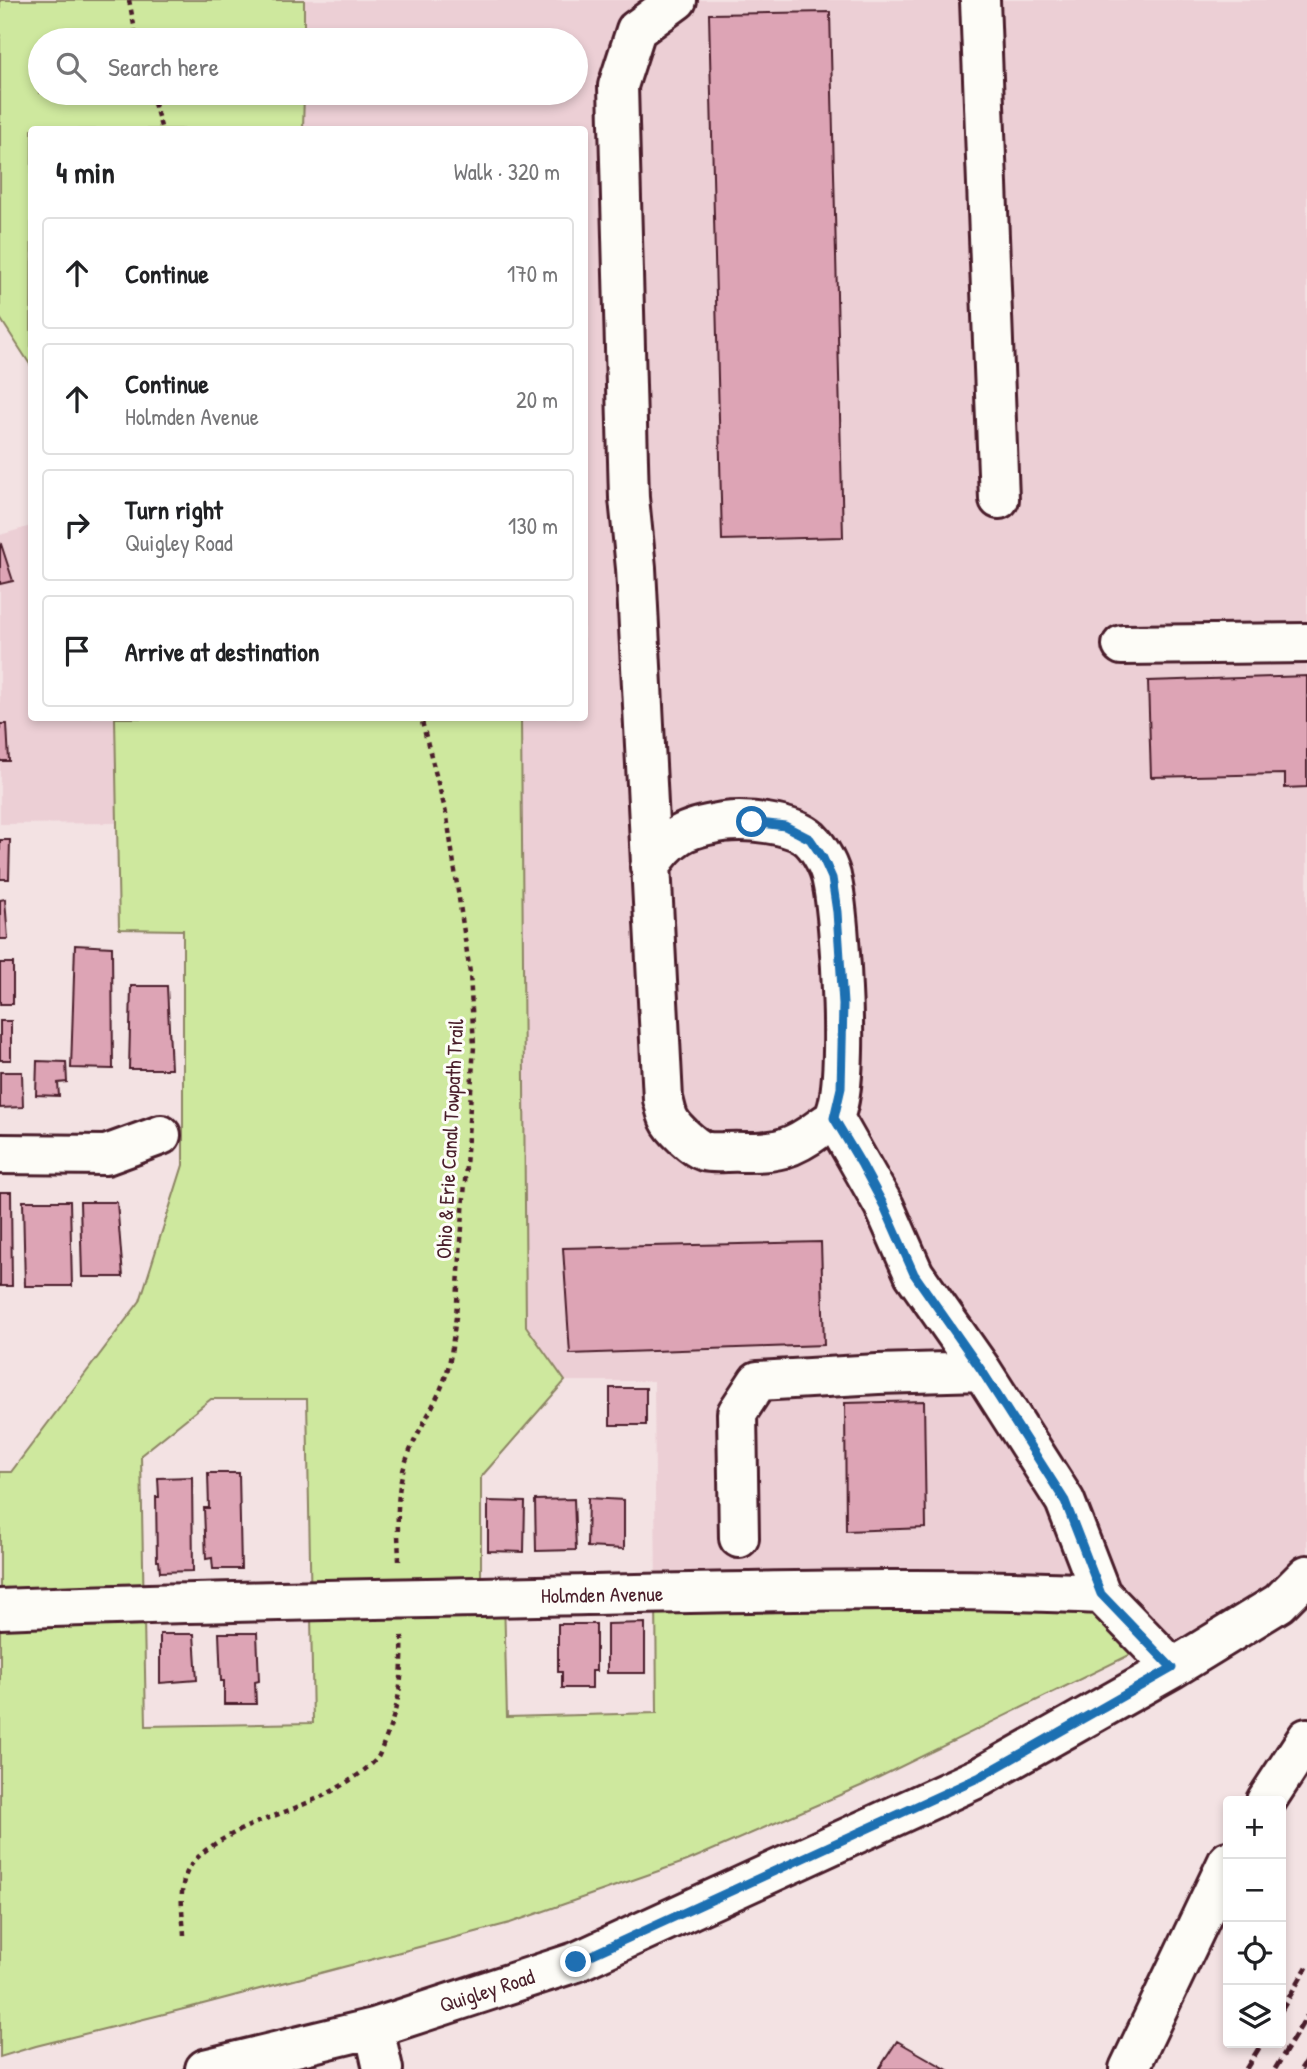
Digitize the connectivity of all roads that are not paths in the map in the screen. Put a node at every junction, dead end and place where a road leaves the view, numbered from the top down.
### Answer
1 (677, 0) edge
2 (980, 0) edge
3 (999, 499) dead end
4 (1307, 643) edge
5 (1122, 646) dead end
6 (650, 867) junction
7 (834, 1118) junction
8 (161, 1135) dead end
9 (0, 1154) edge
10 (982, 1371) junction
11 (739, 1538) dead end
12 (1307, 1575) edge
13 (1101, 1594) junction
14 (0, 1609) edge
15 (1172, 1668) junction
16 (1307, 1738) edge
17 (1269, 1796) edge
18 (1223, 1872) edge
19 (374, 2028) junction
20 (205, 2069) edge
21 (383, 2069) edge
22 (1129, 2069) edge

1 - 6 street
2 - 3 street
4 - 5 street
6 - 7 street
6 - 7 street
7 - 10 street
8 - 9 street
10 - 11 street
10 - 13 street
12 - 15 street, Quigley Road
13 - 14 street, Holmden Avenue
13 - 15 street
15 - 19 street, Quigley Road
16 - 17 street
18 - 22 street
19 - 20 street, Quigley Road
19 - 21 street

